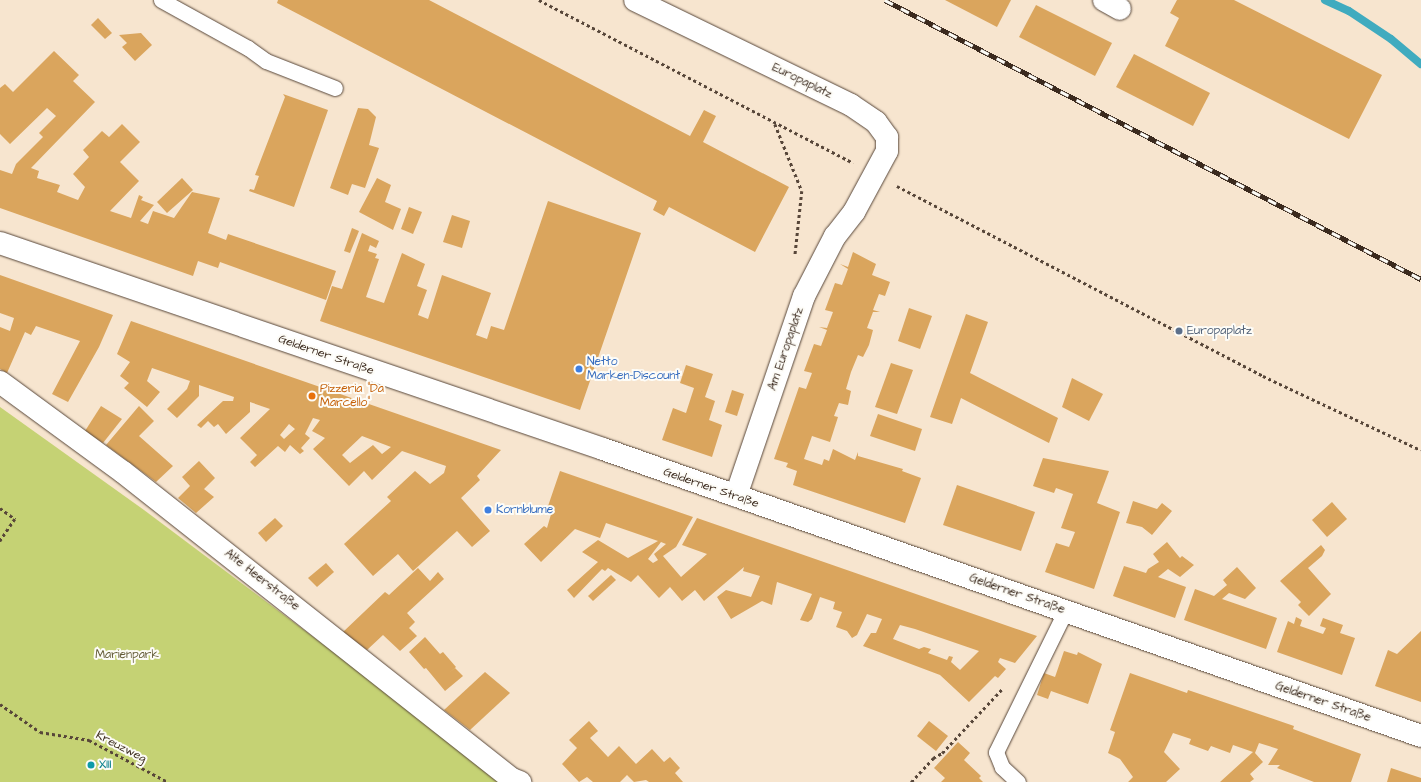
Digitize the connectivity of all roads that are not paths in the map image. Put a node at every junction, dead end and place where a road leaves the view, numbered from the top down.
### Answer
1 (161, 0) edge
2 (635, 0) edge
3 (335, 88) dead end
4 (854, 212) joint
5 (0, 243) edge
6 (0, 382) edge
7 (736, 496) junction
8 (1066, 610) junction
9 (1421, 736) edge
10 (520, 782) edge
11 (1018, 782) edge

1 - 3 lane
2 - 4 street, Europaplatz
4 - 7 street, Am Europaplatz
5 - 7 street, Gelderner Straße
6 - 10 street, Alte Heerstraße
7 - 8 street, Gelderner Straße
8 - 9 street, Gelderner Straße
8 - 11 lane

